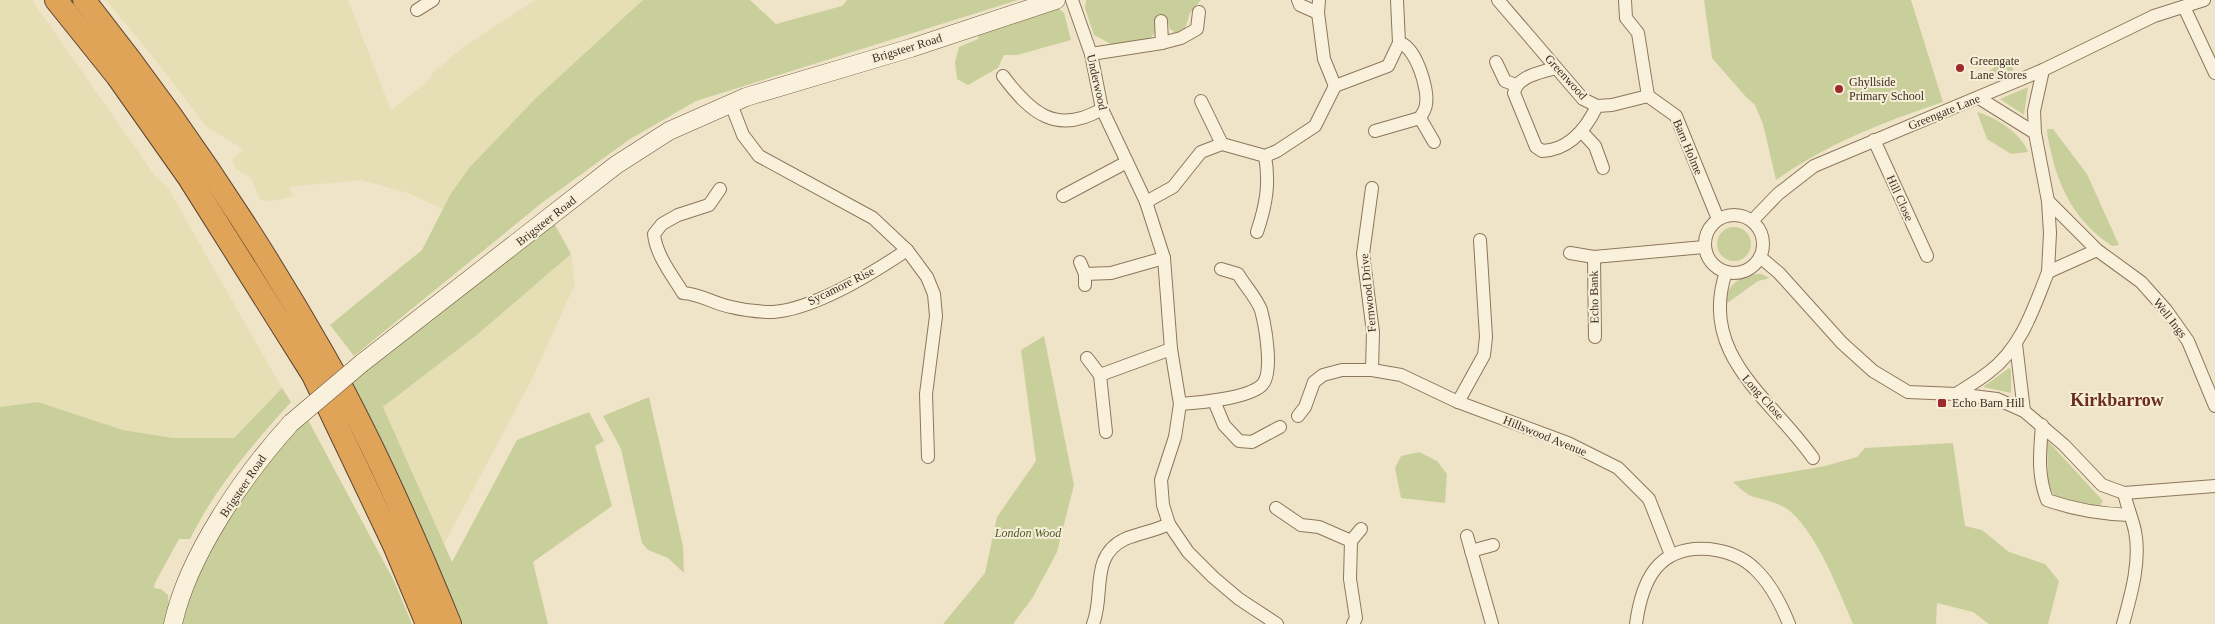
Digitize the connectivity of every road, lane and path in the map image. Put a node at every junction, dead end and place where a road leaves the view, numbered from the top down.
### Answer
1 (56, 0) edge
2 (84, 0) edge
3 (433, 0) edge
4 (1056, 0) edge
5 (1072, 0) edge
6 (1298, 0) edge
7 (1319, 0) edge
8 (1397, 0) edge
9 (1625, 0) edge
10 (2204, 0) edge
11 (1505, 2) edge
12 (2184, 6) junction
13 (417, 10) dead end
14 (1200, 12) dead end
15 (1318, 13) junction
16 (1161, 21) dead end
17 (1162, 43) junction
18 (1399, 43) junction
19 (1091, 54) junction
20 (1496, 62) dead end
21 (1555, 68) junction
22 (2044, 70) junction
23 (2215, 73) edge
24 (1003, 76) dead end
25 (1516, 85) junction
26 (1335, 86) junction
27 (1648, 96) junction
28 (1979, 98) junction
29 (1201, 101) dead end
30 (731, 104) junction
31 (1597, 106) junction
32 (1102, 109) junction
33 (1420, 118) junction
34 (1376, 131) dead end
35 (1582, 132) junction
36 (2035, 133) junction
37 (1874, 140) junction
38 (1434, 142) dead end
39 (1222, 144) junction
40 (1265, 156) junction
41 (1127, 162) junction
42 (1603, 168) dead end
43 (1372, 188) dead end
44 (720, 189) dead end
45 (1064, 196) dead end
46 (2048, 201) junction
47 (1146, 202) junction
48 (1718, 219) junction
49 (1752, 220) junction
50 (1257, 232) dead end
51 (1480, 240) dead end
52 (1704, 247) junction
53 (907, 250) junction
54 (2097, 250) junction
55 (1570, 253) dead end
56 (1927, 256) dead end
57 (1594, 257) junction
58 (1760, 257) junction
59 (1164, 258) junction
60 (1080, 262) dead end
61 (1221, 269) dead end
62 (1726, 272) junction
63 (2048, 272) junction
64 (1595, 337) dead end
65 (2016, 344) junction
66 (1171, 349) junction
67 (1088, 358) dead end
68 (1372, 370) junction
69 (1100, 375) junction
70 (1956, 394) junction
71 (1214, 401) junction
72 (1458, 402) junction
73 (1180, 404) junction
74 (2215, 406) edge
75 (2024, 411) junction
76 (1298, 416) dead end
77 (2042, 425) junction
78 (1280, 427) dead end
79 (1106, 432) dead end
80 (928, 458) dead end
81 (1813, 458) dead end
82 (2215, 486) edge
83 (2124, 493) junction
84 (1276, 508) dead end
85 (2130, 515) junction
86 (1169, 524) junction
87 (1361, 529) dead end
88 (1467, 536) dead end
89 (1351, 541) junction
90 (1493, 545) dead end
91 (1471, 550) junction
92 (1671, 555) junction
93 (174, 624) edge
94 (427, 624) edge
95 (450, 624) edge
96 (1094, 624) edge
97 (1277, 624) edge
98 (1353, 624) edge
99 (1492, 624) edge
100 (1636, 624) edge
101 (1789, 624) edge
102 (2123, 624) edge

1 - 94 highway
2 - 95 highway
3 - 13 street
4 - 30 street, Brigsteer Road
5 - 19 street, Underwood
6 - 15 street
7 - 15 street
8 - 18 street
9 - 27 street
10 - 12 street, Greengate Lane
11 - 21 street, Greenwood
12 - 22 street, Greengate Lane
12 - 23 street
14 - 17 street
15 - 26 street
16 - 17 street
17 - 19 street
18 - 26 street
18 - 33 street
19 - 32 street, Underwood
20 - 25 street
21 - 25 street
21 - 31 street, Greenwood
22 - 28 street, Greengate Lane
22 - 36 street
24 - 32 street
25 - 35 street
26 - 40 street
27 - 31 street, Greenwood
27 - 48 street, Barn Holme
28 - 36 street
28 - 37 street, Greengate Lane
29 - 39 street
30 - 53 street
30 - 93 street, Brigsteer Road, bridge
31 - 35 street
32 - 41 street, Underwood
33 - 34 street
33 - 38 street
35 - 42 street
36 - 46 street
37 - 49 street, Greengate Lane
37 - 56 street, Hill Close
39 - 40 street
39 - 47 street
40 - 50 street
41 - 45 street
41 - 47 street, Underwood
43 - 68 street, Fernwood Drive
44 - 53 street, Sycamore Rise
46 - 54 street, Well Ings
46 - 63 street
47 - 59 street, Underwood
48 - 49 street
48 - 52 street
49 - 58 street
51 - 72 street
52 - 57 street
52 - 62 street
53 - 80 street
54 - 63 street
54 - 74 street, Well Ings
55 - 57 street
57 - 64 street, Echo Bank
58 - 62 street
58 - 70 street
59 - 60 street
59 - 66 street, Underwood
61 - 71 street
62 - 81 street, Long Close
63 - 65 street
65 - 70 street
65 - 75 street
66 - 69 street
66 - 73 street, Underwood
67 - 69 street
68 - 72 street, Hillswood Avenue
68 - 76 street, Hillswood Avenue
69 - 79 street
70 - 75 street
71 - 73 street
71 - 78 street
72 - 92 street, Hillswood Avenue
73 - 86 street, Underwood
75 - 77 street
77 - 83 street
77 - 85 street
82 - 83 street
83 - 85 street
84 - 89 street
85 - 102 street
86 - 96 street
86 - 97 street
87 - 89 street
88 - 91 street
89 - 98 street
90 - 91 street
91 - 99 street
92 - 100 street
92 - 101 street

